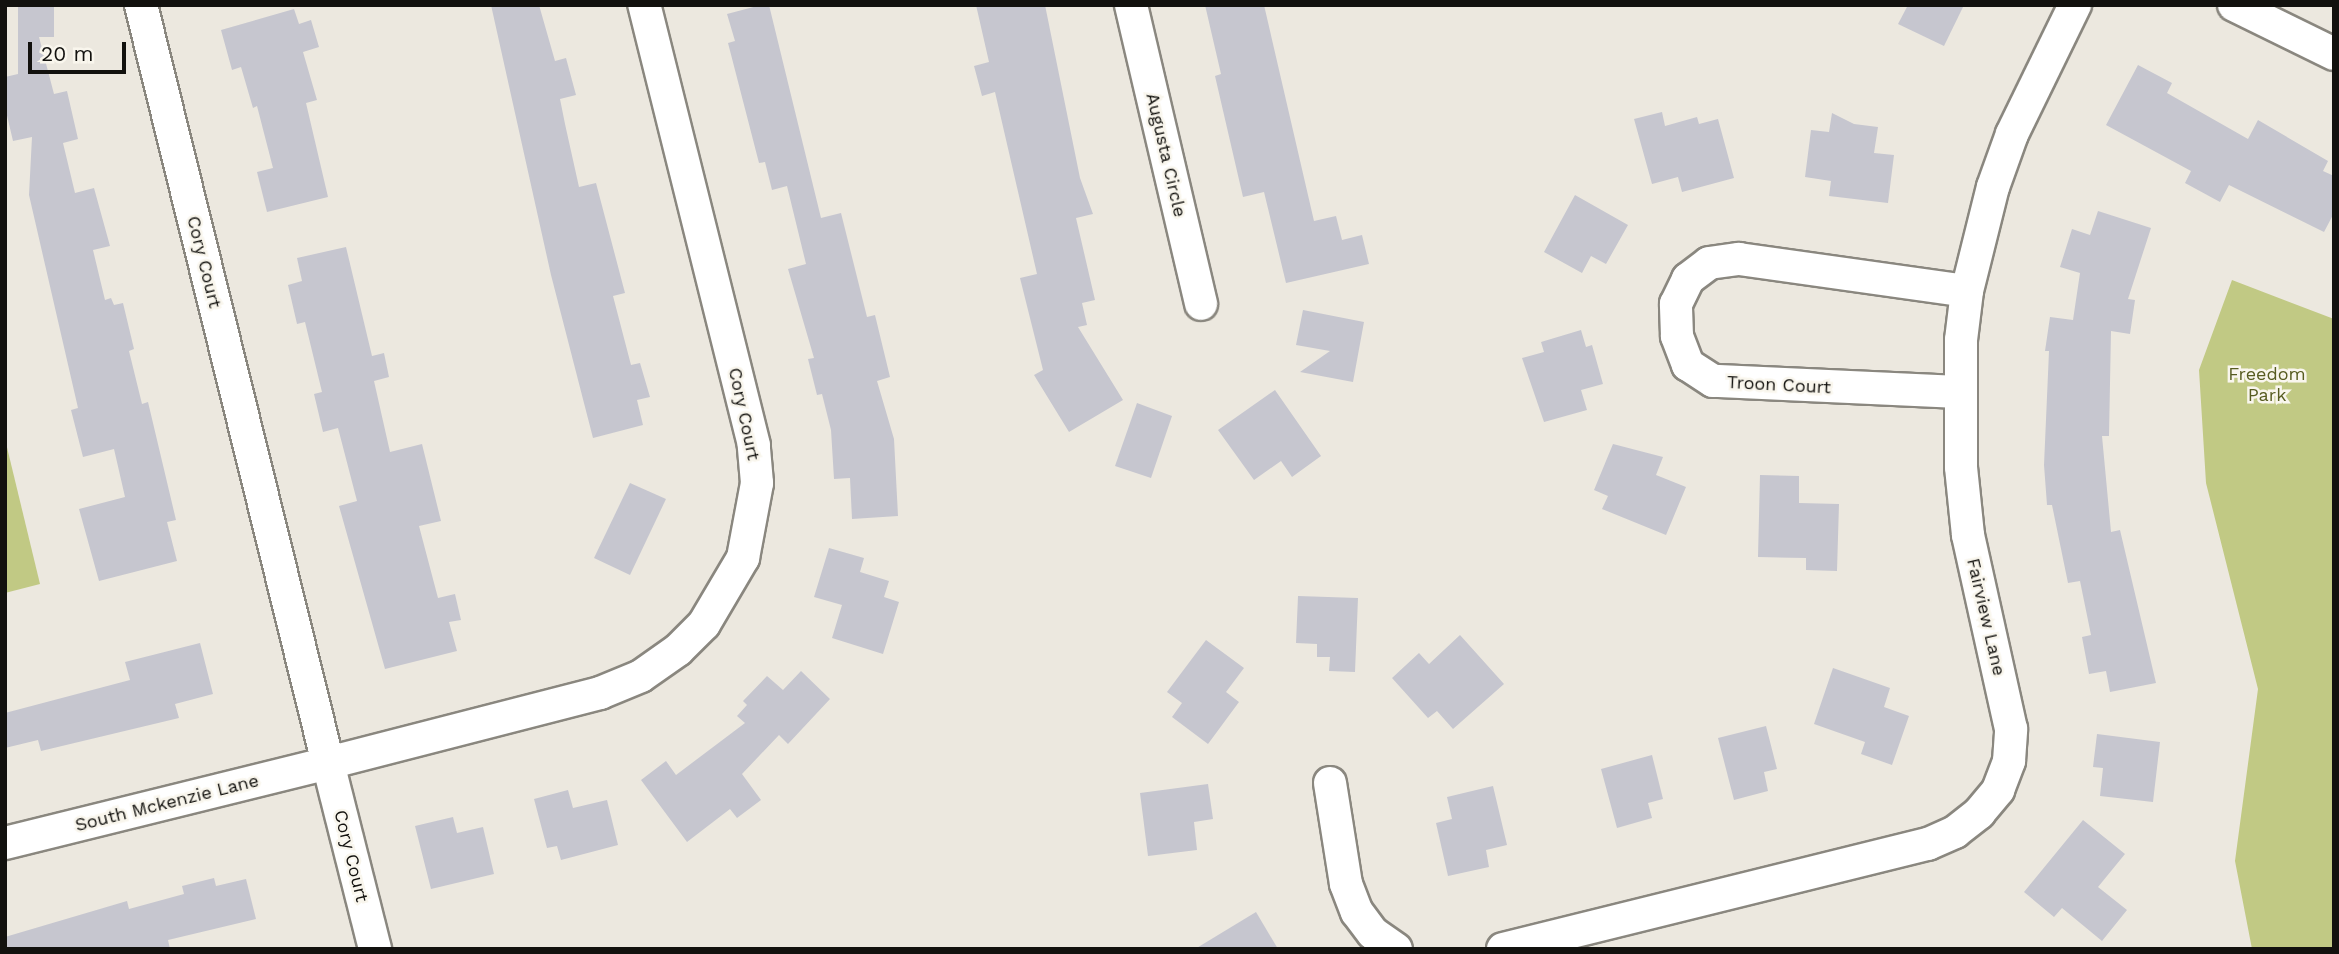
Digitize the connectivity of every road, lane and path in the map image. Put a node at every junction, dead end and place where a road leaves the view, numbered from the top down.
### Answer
1 (141, 5) edge
2 (644, 5) edge
3 (1131, 5) edge
4 (2075, 5) edge
5 (2234, 5) edge
6 (2334, 54) edge
7 (1967, 291) junction
8 (1201, 304) dead end
9 (1959, 392) junction
10 (328, 763) junction
11 (1330, 783) dead end
12 (5, 843) edge
13 (1597, 937) edge
14 (375, 949) edge
15 (1396, 949) edge
16 (1503, 949) edge

1 - 10 street, Cory Court
2 - 10 street, Cory Court
3 - 8 street, Augusta Circle
4 - 7 street, Fairview Lane
5 - 6 street
7 - 9 street, Fairview Lane
7 - 9 street, Troon Court
9 - 13 street, Fairview Lane
10 - 12 street, South Mckenzie Lane
10 - 14 street, Cory Court
11 - 15 street
13 - 16 street, Fairview Lane

